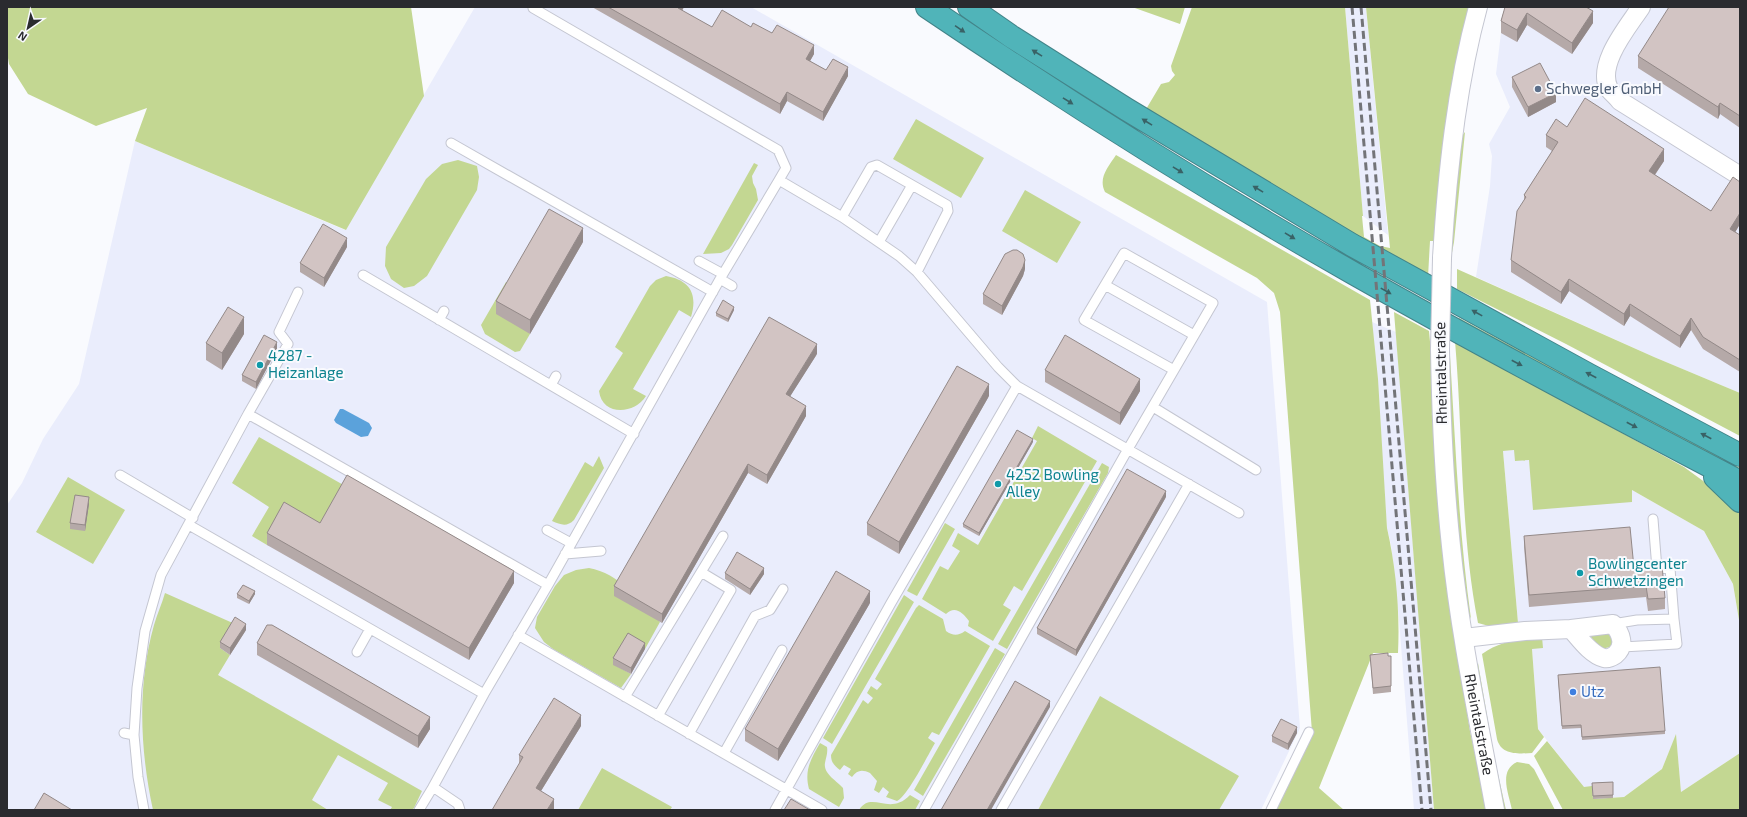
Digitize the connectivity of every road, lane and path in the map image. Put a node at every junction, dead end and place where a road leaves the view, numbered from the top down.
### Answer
1 (927, 7) edge
2 (969, 7) edge
3 (1478, 7) edge
4 (1641, 7) edge
5 (533, 8) edge
6 (451, 143) dead end
7 (1740, 176) edge
8 (779, 180) junction
9 (912, 185) junction
10 (842, 217) junction
11 (879, 242) junction
12 (699, 260) dead end
13 (917, 272) junction
14 (363, 275) dead end
15 (722, 276) junction
16 (732, 286) dead end
17 (1105, 286) junction
18 (298, 292) dead end
19 (713, 292) junction
20 (444, 311) dead end
21 (439, 320) junction
22 (1194, 335) junction
23 (1174, 370) junction
24 (556, 376) dead end
25 (551, 385) junction
26 (1017, 386) junction
27 (1153, 407) junction
28 (248, 414) junction
29 (634, 434) junction
30 (1128, 449) junction
31 (1740, 454) edge
32 (1698, 460) junction
33 (1256, 470) dead end
34 (120, 476) dead end
35 (1740, 482) edge
36 (1189, 484) junction
37 (1740, 501) edge
38 (1239, 513) dead end
39 (1653, 519) dead end
40 (191, 522) junction
41 (547, 530) dead end
42 (723, 536) dead end
43 (572, 543) junction
44 (601, 551) dead end
45 (565, 554) junction
46 (701, 572) junction
47 (548, 585) junction
48 (783, 589) dead end
49 (1674, 619) junction
50 (1613, 624) junction
51 (370, 629) junction
52 (1571, 629) junction
53 (518, 635) junction
54 (1464, 638) junction
55 (1622, 647) junction
56 (782, 650) dead end
57 (357, 652) dead end
58 (484, 694) junction
59 (625, 697) junction
60 (658, 716) junction
61 (1309, 732) dead end
62 (124, 733) dead end
63 (689, 734) junction
64 (134, 735) junction
65 (724, 753) junction
66 (433, 787) junction
67 (787, 790) junction
68 (144, 810) edge
69 (419, 810) edge
70 (460, 810) edge
71 (775, 810) edge
72 (822, 810) edge
73 (924, 810) edge
74 (1001, 810) edge
75 (1271, 810) edge
76 (1495, 810) edge

1 -> 32 highway
31 -> 2 highway
3 - 54 street, Rheintalstraße, bridge
4 - 7 street
5 - 8 lane
6 - 19 lane
8 - 10 lane
8 - 15 lane
9 - 10 lane
9 - 11 lane
9 - 13 lane
10 - 11 lane
11 - 13 lane
12 - 15 lane
13 - 26 lane
14 - 21 lane
15 - 16 lane
15 - 19 lane
17 - 22 lane
17 - 22 lane
17 - 23 lane
18 - 28 lane
19 - 29 lane
20 - 21 lane
21 - 25 lane
22 - 23 lane
23 - 27 lane
24 - 25 lane
25 - 29 lane
26 - 30 lane
26 - 67 lane
27 - 30 lane
27 - 33 lane
28 - 40 lane
28 - 47 lane
29 - 43 lane
30 - 36 lane
30 - 73 lane
32 - 35 highway
32 - 37 highway
34 - 40 lane
36 - 38 lane
36 - 74 lane
39 - 49 lane
40 - 51 lane
40 - 64 lane
41 - 43 lane
42 - 46 lane
43 - 45 lane
44 - 45 lane
45 - 47 lane
46 - 59 lane
46 - 60 lane
47 - 53 lane
48 - 63 lane
49 - 50 lane
49 - 55 lane
50 - 52 street
50 - 55 street
51 - 57 lane
51 - 58 lane
52 - 54 street
52 - 55 street
53 - 58 lane
53 - 59 lane
54 - 76 street, Rheintalstraße
56 - 65 lane
58 - 66 lane
59 - 60 lane
60 - 63 lane
61 - 75 lane
62 - 64 lane
63 - 65 lane
64 - 68 lane
65 - 67 lane
66 - 69 lane
66 - 70 lane
67 - 71 lane
67 - 72 lane

